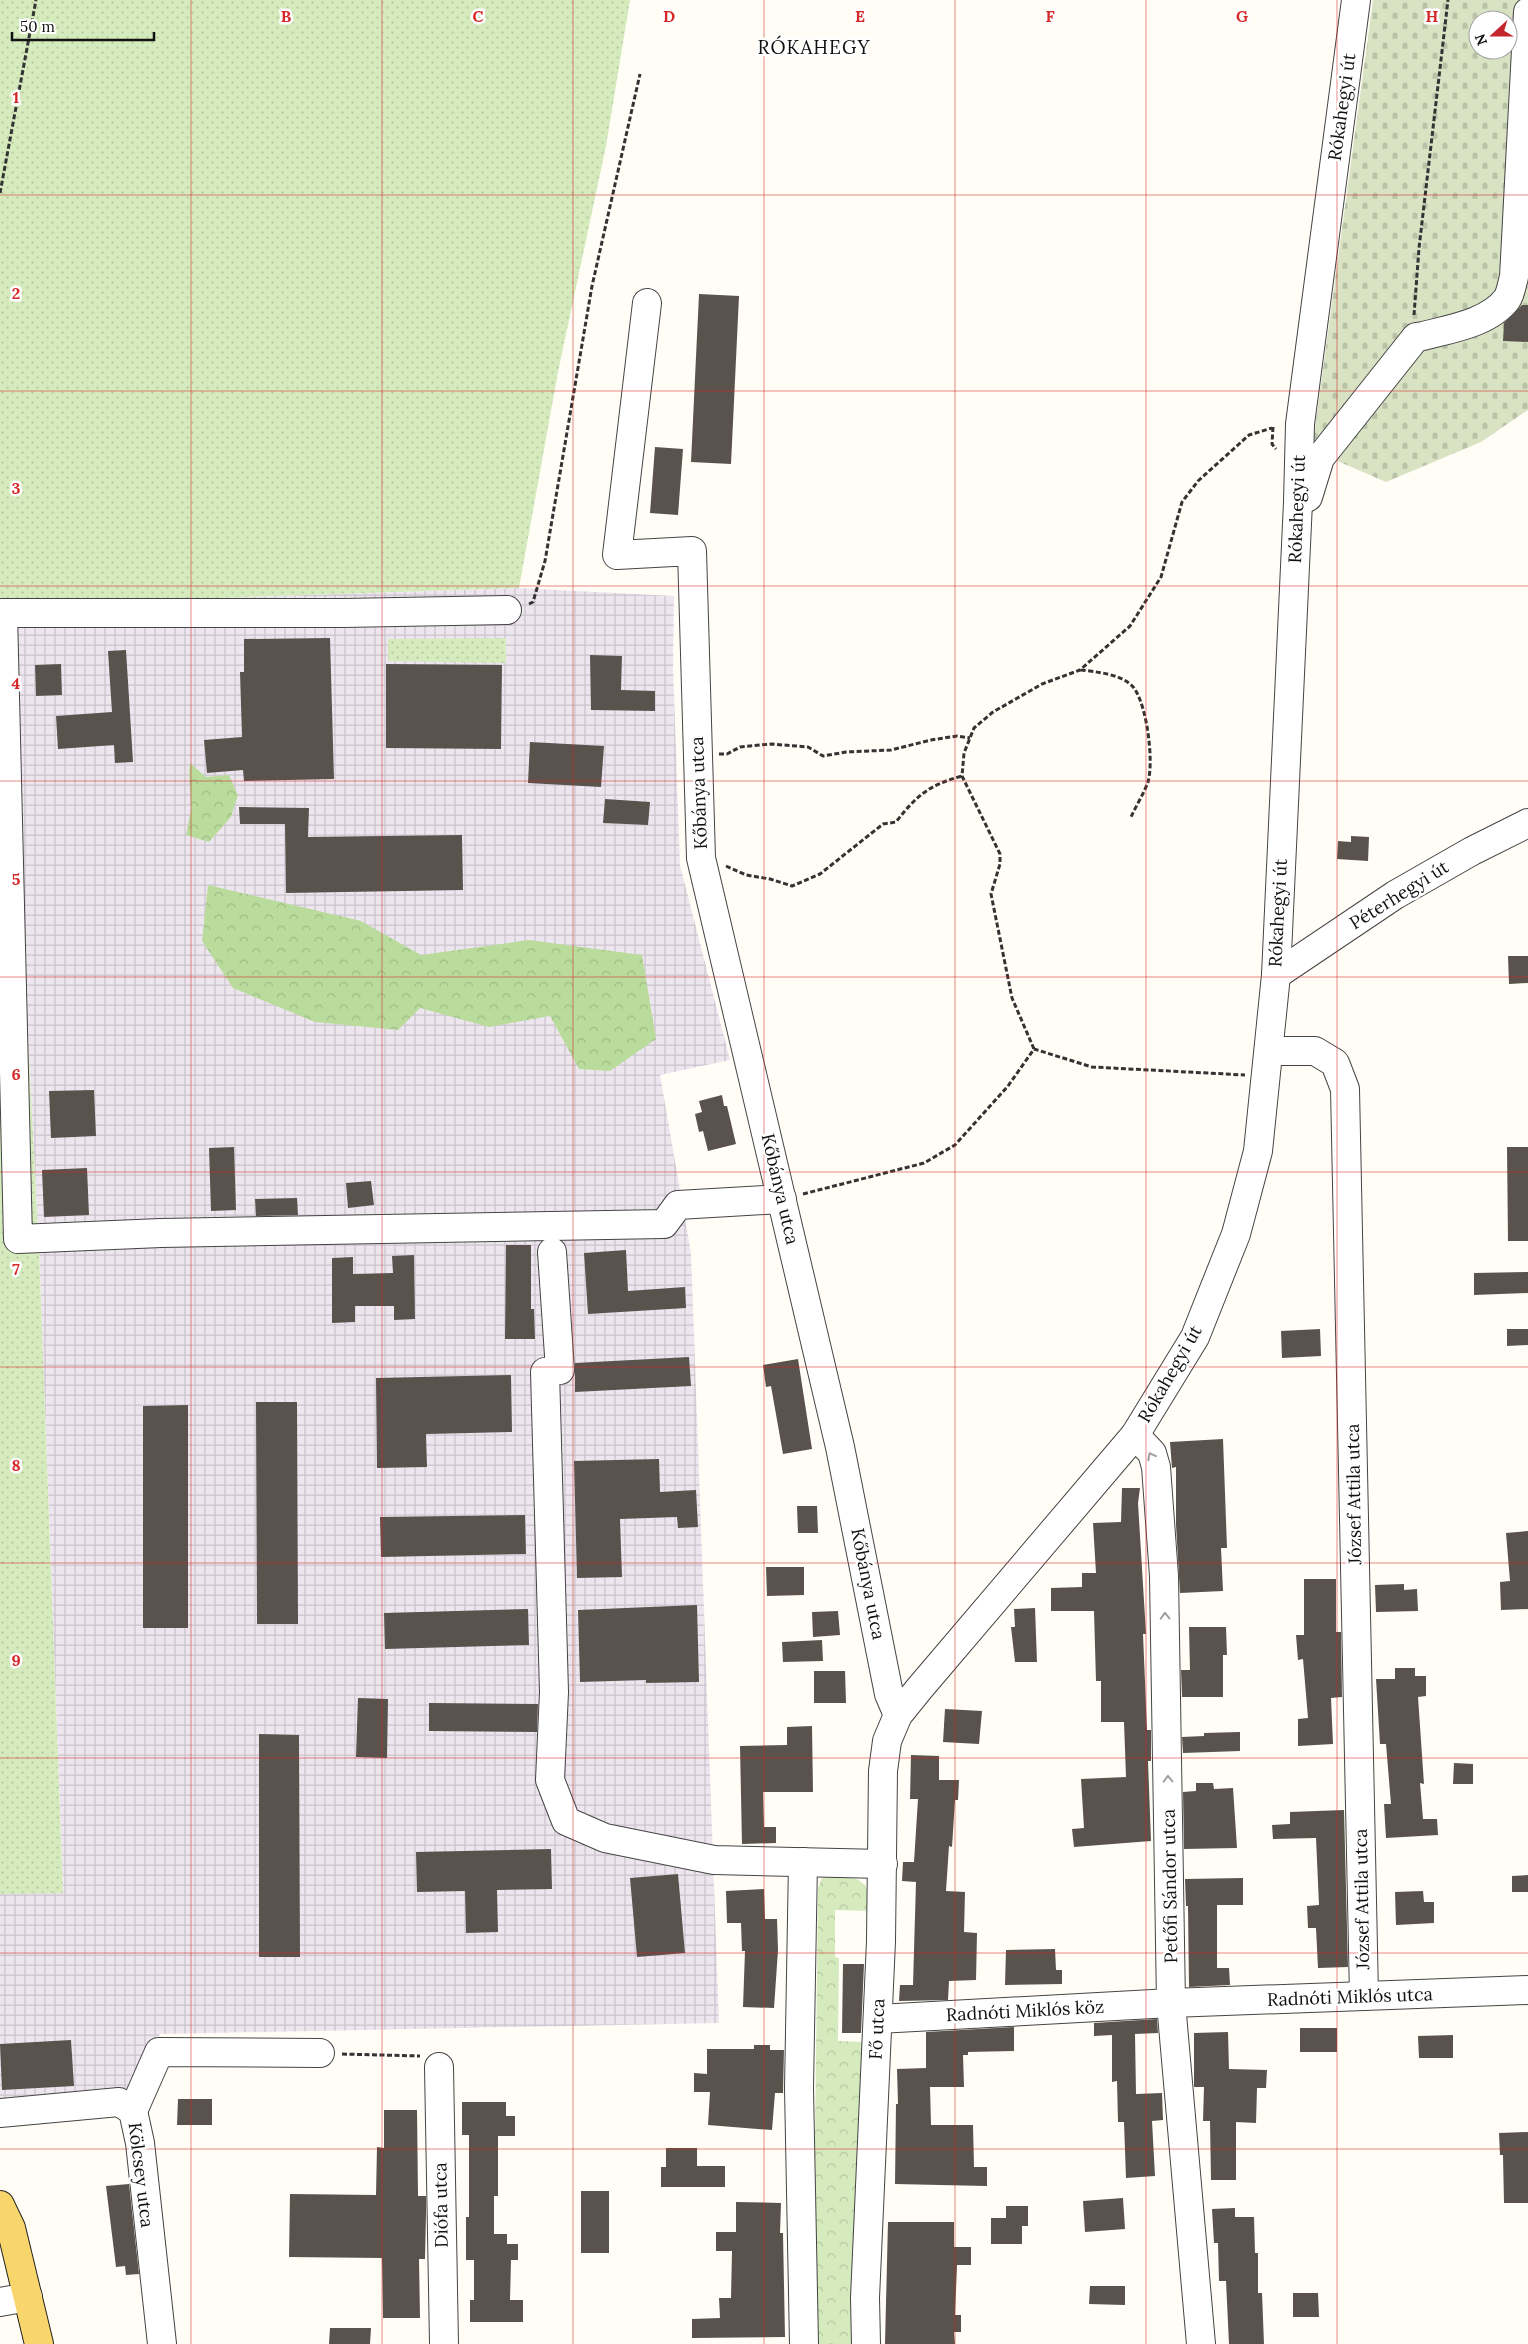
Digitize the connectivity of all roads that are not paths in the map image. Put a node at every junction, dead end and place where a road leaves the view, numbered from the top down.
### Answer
1 (1356, 0) edge
2 (1528, 12) edge
3 (1518, 299) edge
4 (647, 303) dead end
5 (1298, 502) junction
6 (507, 610) road end
7 (1, 613) edge
8 (1528, 823) edge
9 (1276, 975) junction
10 (1267, 1064) junction
11 (782, 1199) junction
12 (552, 1252) dead end
13 (1135, 1436) junction
14 (898, 1716) junction
15 (803, 1862) junction
16 (883, 1864) junction
17 (1528, 1990) edge
18 (1364, 1996) junction
19 (1171, 2002) junction
20 (878, 2019) junction
21 (320, 2053) road end
22 (439, 2067) road end
23 (133, 2111) junction
24 (0, 2113) edge
25 (0, 2205) edge
26 (28, 2297) junction
27 (0, 2302) edge
28 (39, 2344) edge
29 (162, 2344) edge
30 (444, 2344) edge
31 (804, 2344) edge
32 (866, 2344) edge
33 (1201, 2344) edge

1 - 5 street, Rókahegyi út
2 - 3 street
3 - 5 street
4 - 11 street, Kőbánya utca
5 - 9 street, Rókahegyi út
6 - 7 street
7 - 11 street
8 - 9 street, Péterhegyi út
9 - 10 street, Rókahegyi út
10 - 13 street, Rókahegyi út
10 - 18 street, József Attila utca
11 - 14 street, Kőbánya utca
12 - 15 street
13 - 14 street, Rókahegyi út
19 -> 13 street, Petőfi Sándor utca
14 - 16 street, Fő utca
15 - 16 street
15 - 31 street
16 - 20 street, Fő utca
17 - 18 street, Radnóti Miklós utca
18 - 19 street, Radnóti Miklós utca
19 - 20 street, Radnóti Miklós köz
19 - 33 street, Petőfi Sándor utca
20 - 32 street, Fő utca
21 - 23 street
22 - 30 street, Diófa utca
23 - 24 street, Kölcsey utca
23 - 29 street, Kölcsey utca
25 - 26 main road
26 - 27 street
26 - 28 main road

